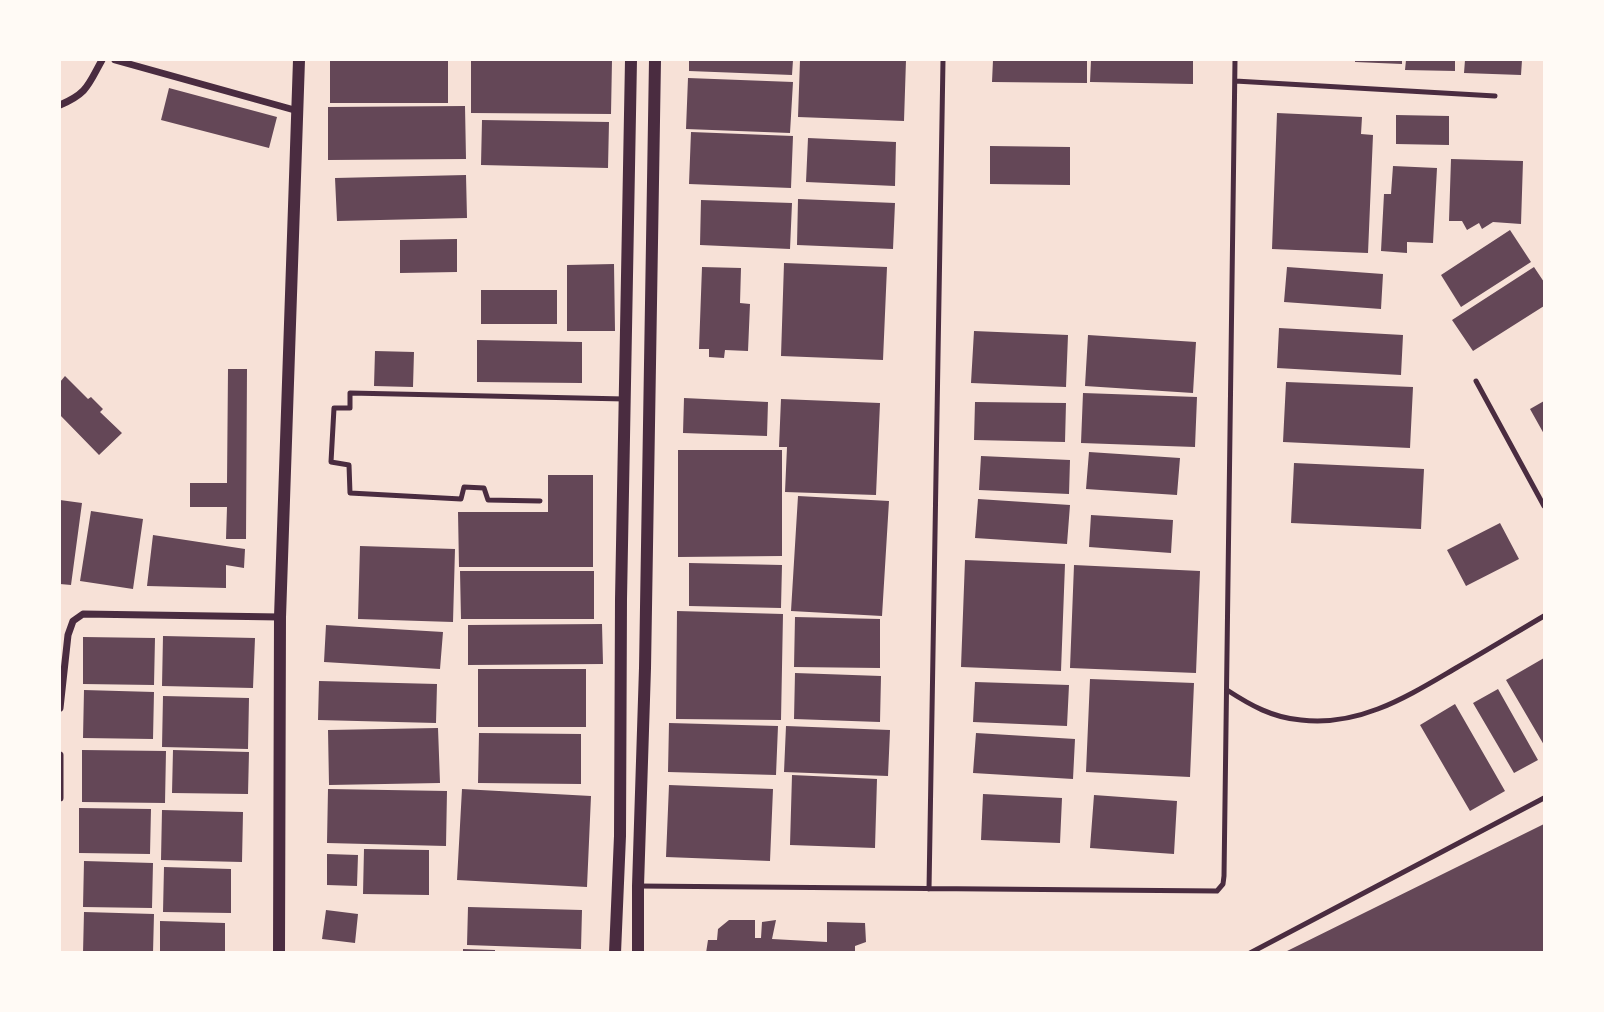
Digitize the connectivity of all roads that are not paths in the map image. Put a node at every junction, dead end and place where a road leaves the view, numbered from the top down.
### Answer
1 (102, 60) edge
2 (115, 60) edge
3 (299, 60) edge
4 (631, 60) edge
5 (655, 60) edge
6 (943, 60) edge
7 (1236, 60) edge
8 (1235, 80) junction
9 (1495, 96) dead end
10 (60, 105) edge
11 (298, 111) junction
12 (629, 186) junction
13 (653, 186) junction
14 (1476, 381) dead end
15 (625, 399) junction
16 (540, 501) dead end
17 (1545, 506) edge
18 (1545, 616) edge
19 (280, 617) junction
20 (1227, 690) junction
21 (60, 708) edge
22 (60, 755) edge
23 (60, 798) edge
24 (1545, 798) edge
25 (638, 886) junction
26 (929, 889) junction
27 (279, 953) edge
28 (615, 953) edge
29 (638, 953) edge
30 (1250, 953) edge

1 - 10 street
2 - 11 street
3 - 11 street
4 - 12 street
5 - 13 street
6 - 26 lane
7 - 8 lane
8 - 9 lane
8 - 20 lane
11 - 19 street
12 - 13 street
12 - 15 street
13 - 25 street
14 - 17 lane
15 - 16 lane
15 - 28 street
18 - 20 lane
19 - 21 street
19 - 27 street
20 - 26 lane
22 - 23 street
24 - 30 lane
25 - 26 lane
25 - 29 street

